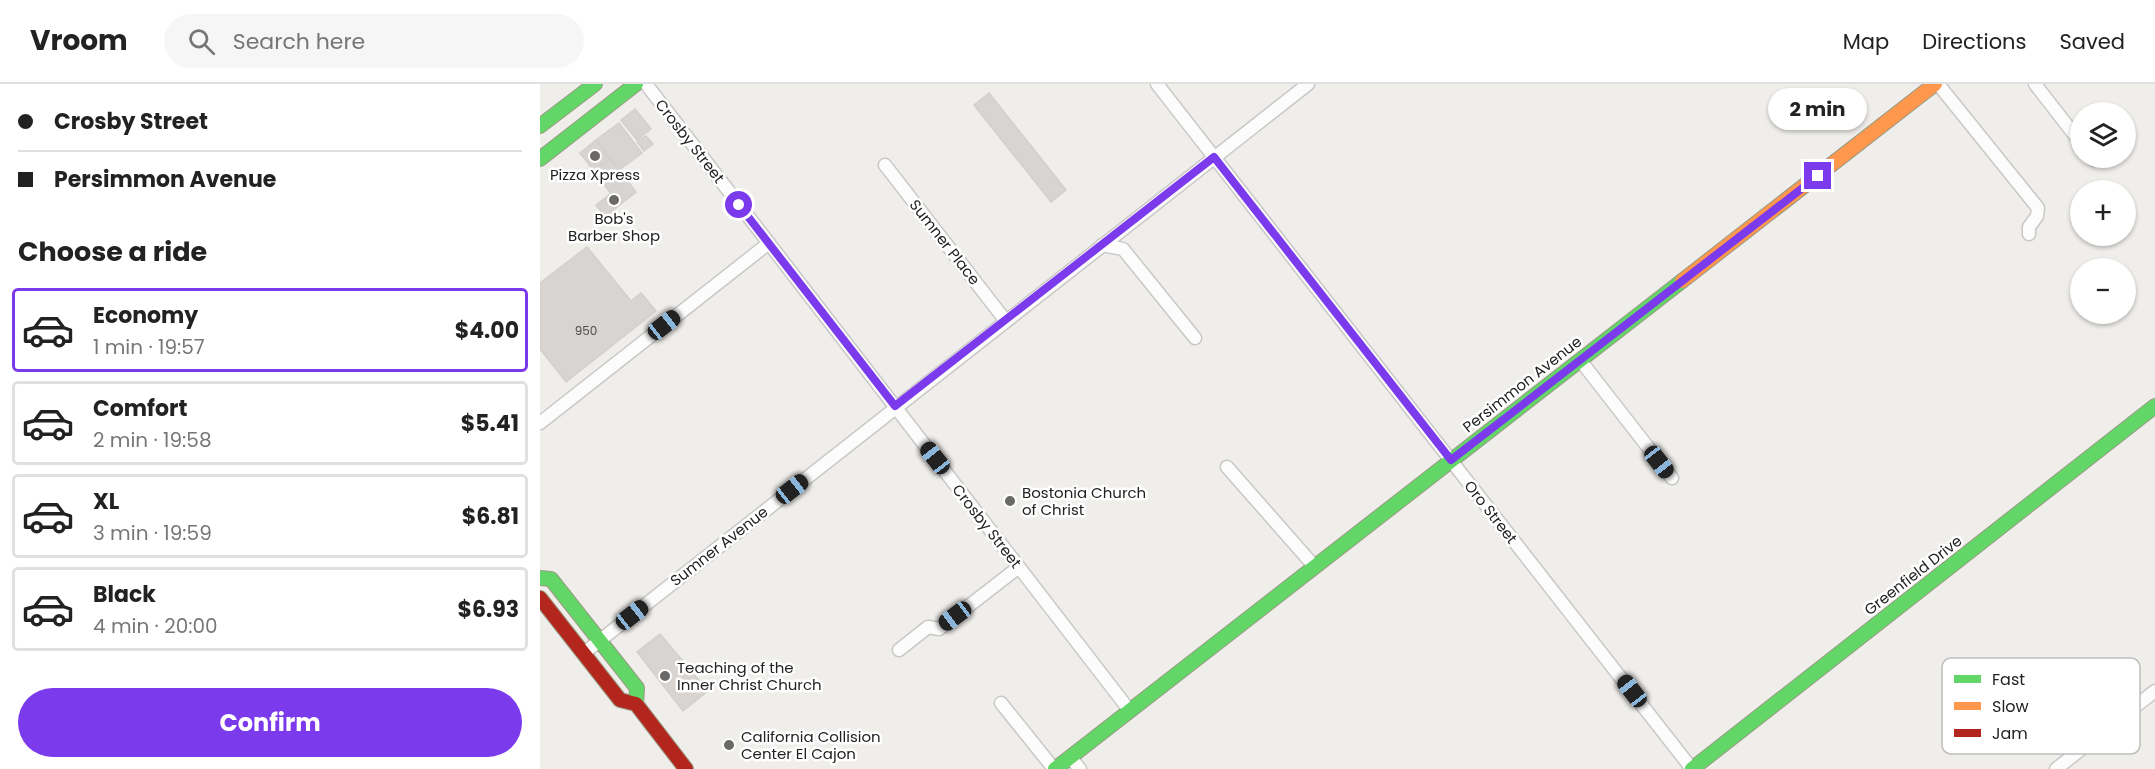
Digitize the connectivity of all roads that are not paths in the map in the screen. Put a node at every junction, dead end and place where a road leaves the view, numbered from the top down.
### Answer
1 (595, 84) edge
2 (636, 84) edge
3 (646, 84) edge
4 (1157, 84) edge
5 (1308, 84) edge
6 (1936, 84) edge
7 (2035, 84) edge
8 (540, 126) edge
9 (2070, 129) edge
10 (1214, 157) junction
11 (540, 159) edge
12 (885, 165) dead end
13 (2029, 234) dead end
14 (769, 243) junction
15 (1102, 245) junction
16 (1005, 320) junction
17 (1195, 338) dead end
18 (1580, 360) junction
19 (895, 406) junction
20 (2155, 406) edge
21 (540, 423) edge
22 (1451, 460) junction
23 (1227, 467) dead end
24 (1672, 478) dead end
25 (1019, 567) junction
26 (1315, 567) junction
27 (540, 578) edge
28 (542, 599) edge
29 (600, 640) junction
30 (898, 650) dead end
31 (584, 653) junction
32 (2155, 691) edge
33 (1001, 703) dead end
34 (2140, 703) edge
35 (636, 704) junction
36 (1130, 711) junction
37 (2075, 754) edge
38 (1071, 757) junction
39 (686, 769) edge
40 (1054, 769) edge
41 (1080, 769) edge
42 (1692, 769) edge
43 (2056, 769) edge

1 - 8 main road
2 - 11 main road
3 - 14 street, Crosby Street
4 - 10 street, Oro Street
5 - 10 street, Sumner Avenue
6 - 13 street
6 - 18 main road, Persimmon Avenue
7 - 9 street
10 - 15 street, Sumner Avenue
10 - 22 street, Oro Street
12 - 16 street, Sumner Place
14 - 19 street, Crosby Street
14 - 21 street
15 - 16 street, Sumner Avenue
15 - 17 street
16 - 19 street, Sumner Avenue
18 - 22 main road, Persimmon Avenue
18 - 24 street
19 - 25 street, Crosby Street
19 - 29 street, Sumner Avenue
20 - 42 main road, Greenfield Drive
22 - 26 main road, Persimmon Avenue
22 - 42 street, Oro Street
23 - 26 street
25 - 30 street
25 - 36 street, Crosby Street
26 - 36 main road, Persimmon Avenue
27 - 29 main road
28 - 29 main road
28 - 31 main road
29 - 31 street, Sumner Avenue
29 - 35 main road
31 - 35 main road
32 - 34 street
33 - 40 street
35 - 39 main road
36 - 38 main road, Persimmon Avenue
37 - 43 street
38 - 40 main road
38 - 41 street

